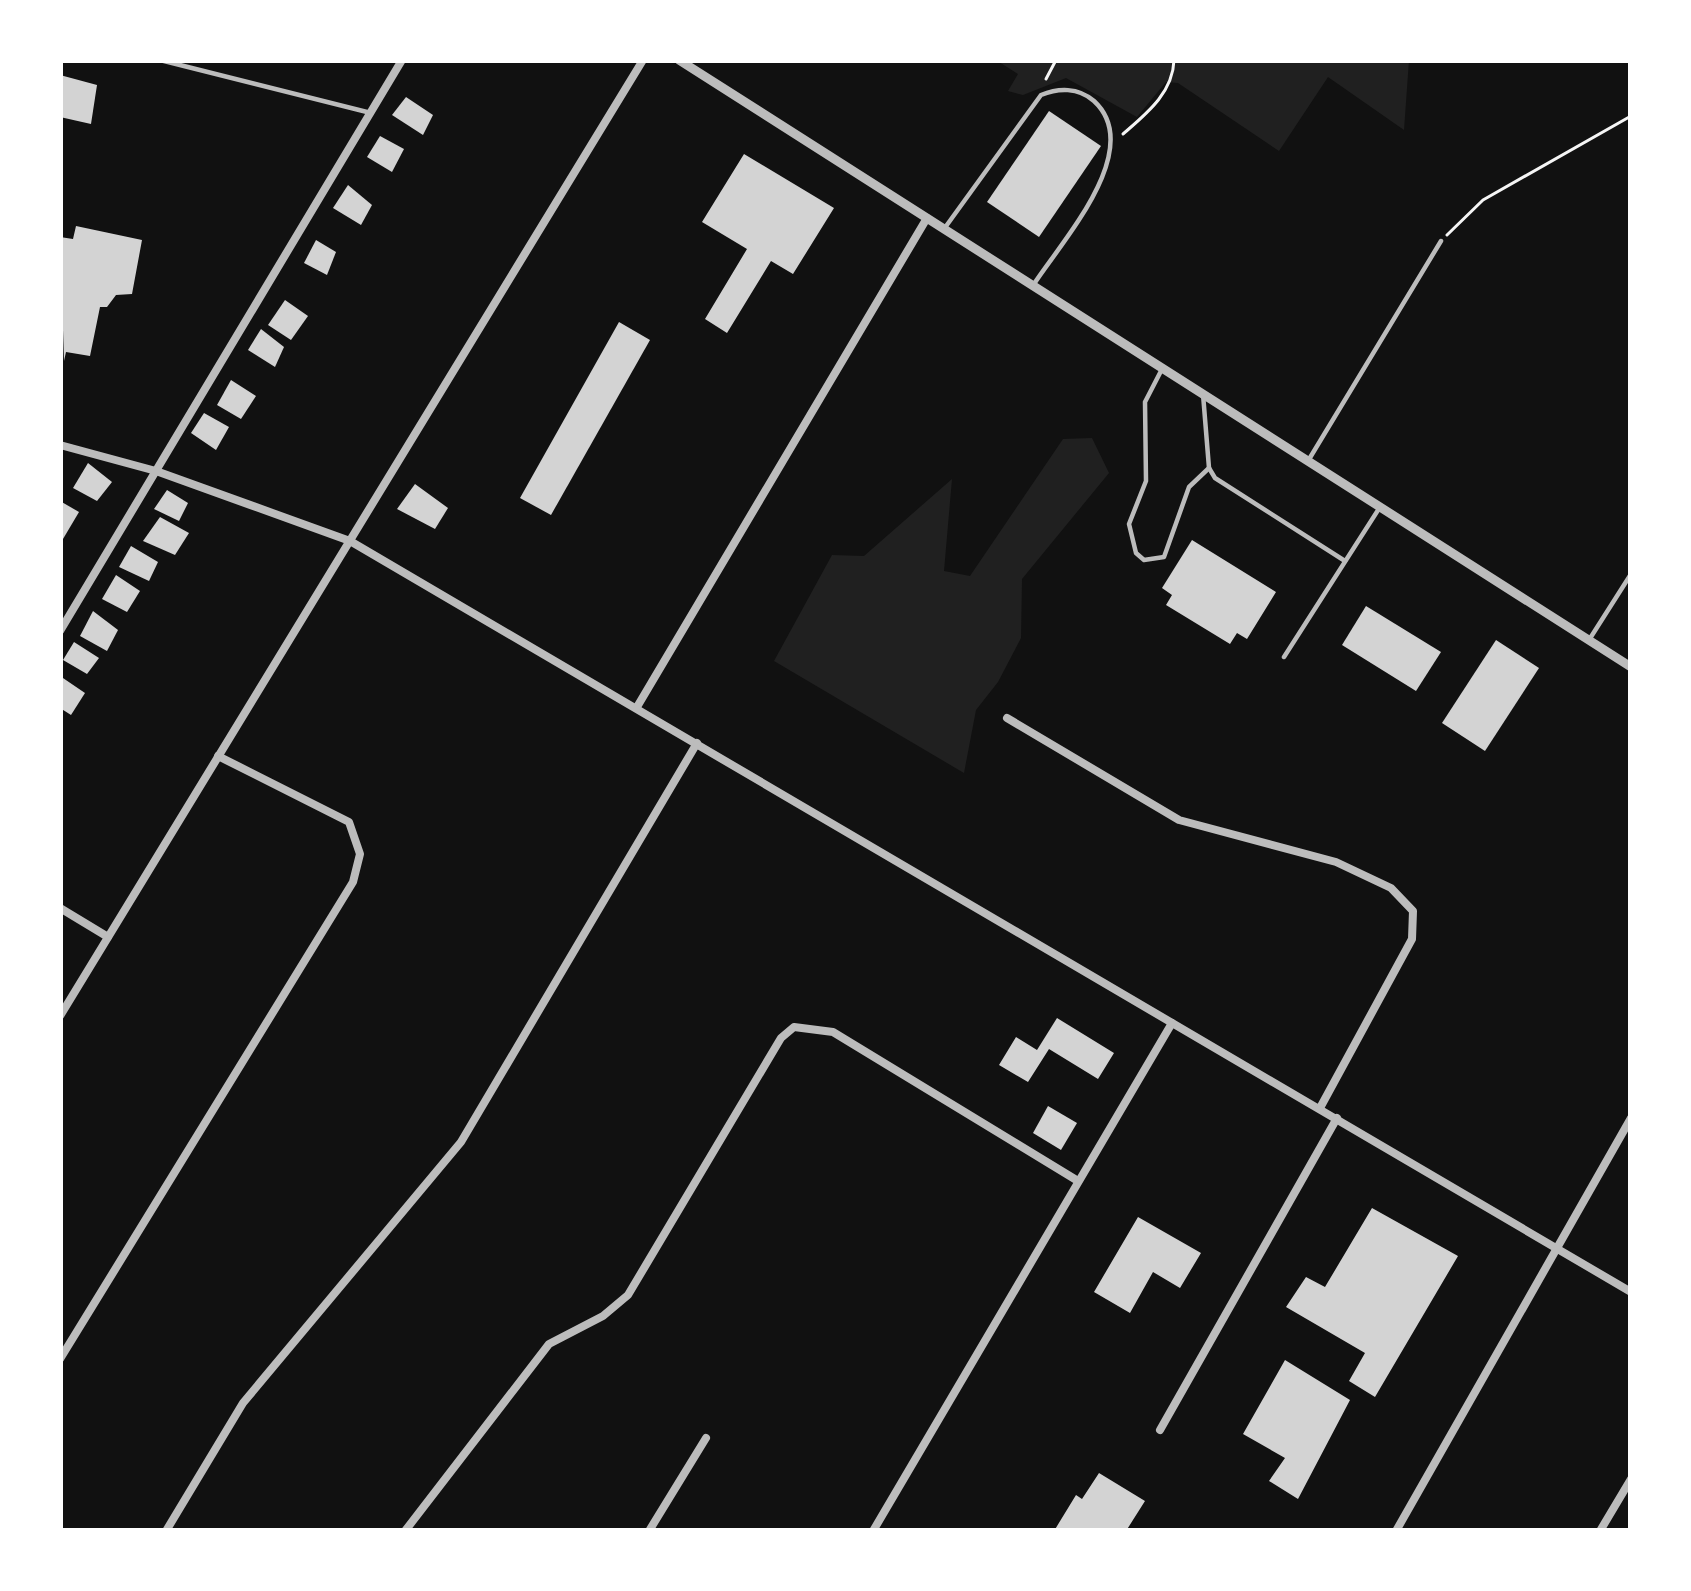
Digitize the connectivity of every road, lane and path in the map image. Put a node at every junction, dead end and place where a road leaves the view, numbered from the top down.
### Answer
1 (160, 60) edge
2 (402, 60) edge
3 (643, 60) edge
4 (679, 60) edge
5 (1056, 60) edge
6 (1174, 60) edge
7 (1041, 95) junction
8 (371, 113) junction
9 (1631, 116) edge
10 (1114, 142) junction
11 (927, 218) junction
12 (944, 229) junction
13 (1441, 241) joint
14 (1033, 286) junction
15 (1162, 368) junction
16 (1202, 394) junction
17 (60, 445) edge
18 (1308, 461) junction
19 (1209, 468) junction
20 (156, 471) junction
21 (1380, 507) junction
22 (350, 541) junction
23 (1345, 561) junction
24 (1631, 574) edge
25 (60, 631) edge
26 (1589, 640) junction
27 (1284, 657) dead end
28 (1631, 667) edge
29 (637, 706) junction
30 (1007, 718) dead end
31 (697, 743) junction
32 (218, 756) junction
33 (60, 908) edge
34 (108, 937) junction
35 (60, 1016) edge
36 (1172, 1023) junction
37 (1319, 1108) junction
38 (1337, 1118) junction
39 (1631, 1118) edge
40 (1078, 1181) junction
41 (1553, 1246) junction
42 (1631, 1292) edge
43 (60, 1359) edge
44 (1160, 1430) dead end
45 (706, 1438) dead end
46 (1631, 1479) edge
47 (166, 1531) edge
48 (405, 1531) edge
49 (649, 1531) edge
50 (873, 1531) edge
51 (1396, 1531) edge
52 (1600, 1531) edge

1 - 8 lane
2 - 8 street
3 - 22 street
4 - 11 street
5 - 7 path
6 - 10 path
7 - 10 lane
7 - 12 lane
8 - 20 street
9 - 13 path
10 - 14 lane
11 - 12 street
11 - 29 street
12 - 14 street
13 - 18 lane
14 - 15 street
15 - 16 street
15 - 19 lane
16 - 18 street
16 - 19 lane
17 - 20 street
18 - 21 street
19 - 23 lane
20 - 22 street
20 - 25 street
21 - 23 lane
21 - 26 street
22 - 29 street
22 - 32 street
23 - 27 lane
24 - 26 lane
26 - 28 street
29 - 31 street
30 - 37 street
31 - 36 street
31 - 47 street
32 - 34 street
32 - 43 street
33 - 34 street
34 - 35 street
36 - 37 street
36 - 40 street
37 - 38 street
38 - 41 street
38 - 44 street
39 - 41 street
40 - 48 street
40 - 50 street
41 - 42 street
41 - 51 street
45 - 49 street
46 - 52 street

